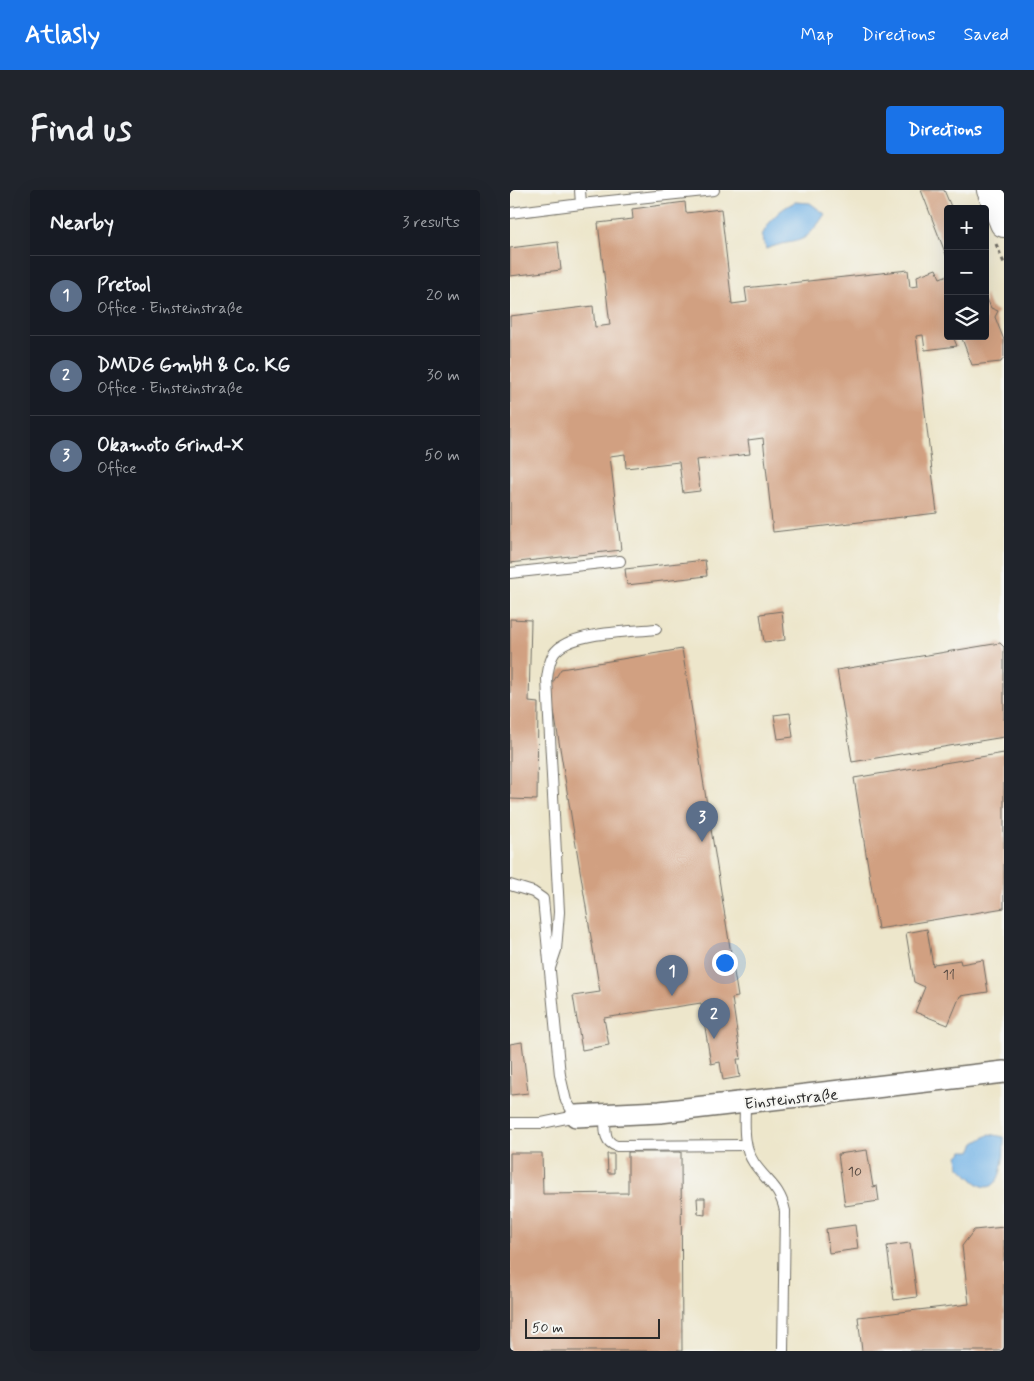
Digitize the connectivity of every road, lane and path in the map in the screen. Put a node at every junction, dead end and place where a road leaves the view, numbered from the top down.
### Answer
1 (580, 190) edge
2 (714, 190) edge
3 (991, 190) edge
4 (581, 204) junction
5 (510, 212) edge
6 (1004, 223) edge
7 (620, 561) dead end
8 (510, 574) edge
9 (656, 629) dead end
10 (510, 885) edge
11 (550, 968) junction
12 (1004, 1072) edge
13 (745, 1103) junction
14 (605, 1115) junction
15 (576, 1116) junction
16 (510, 1123) edge
17 (746, 1145) junction
18 (783, 1351) edge

1 - 4 lane
2 - 4 lane
3 - 6 street
4 - 5 lane
7 - 8 lane
9 - 11 lane
10 - 11 lane
11 - 15 lane
12 - 13 street, Einsteinstraße
13 - 14 street, Einsteinstraße
13 - 17 lane
14 - 15 street, Einsteinstraße
14 - 17 lane
15 - 16 lane
17 - 18 lane

